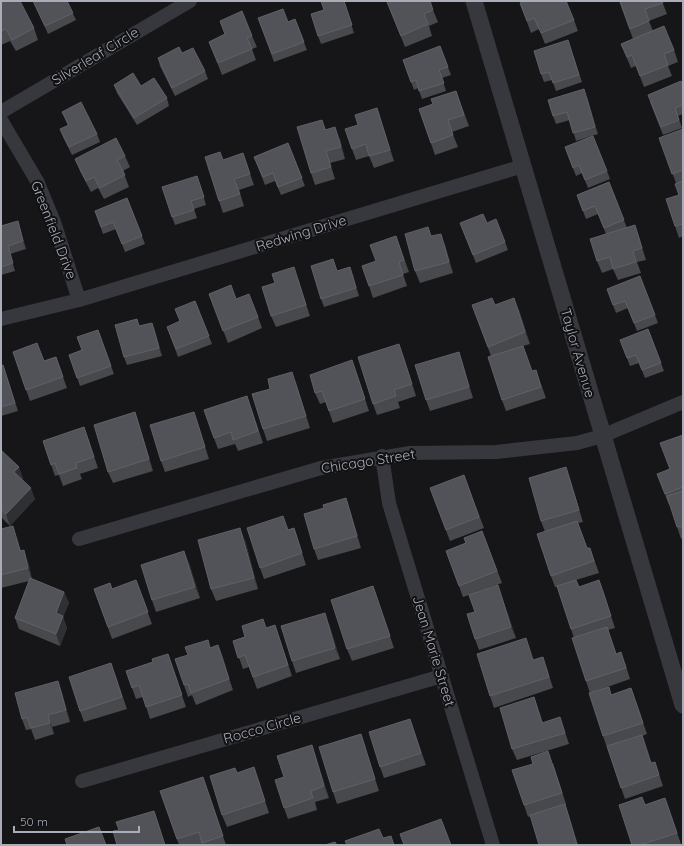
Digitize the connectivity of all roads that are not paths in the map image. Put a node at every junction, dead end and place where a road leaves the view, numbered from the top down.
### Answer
1 (190, 1) edge
2 (474, 1) edge
3 (1, 112) edge
4 (1, 120) edge
5 (523, 166) junction
6 (79, 300) junction
7 (1, 319) edge
8 (683, 402) edge
9 (602, 436) junction
10 (382, 456) junction
11 (79, 539) dead end
12 (442, 676) junction
13 (683, 705) edge
14 (82, 781) dead end
15 (493, 845) edge

1 - 3 street, Silverleaf Circle
2 - 5 street, Taylor Avenue
4 - 6 street, Greenfield Drive
5 - 6 street, Redwing Drive
5 - 9 street, Taylor Avenue
6 - 7 street, Redwing Drive
8 - 9 street, Chicago Street
9 - 10 street, Chicago Street
9 - 13 street, Taylor Avenue
10 - 11 street, Chicago Street
10 - 12 street, Jean Marie Street
12 - 14 street, Rocco Circle
12 - 15 street, Jean Marie Street

